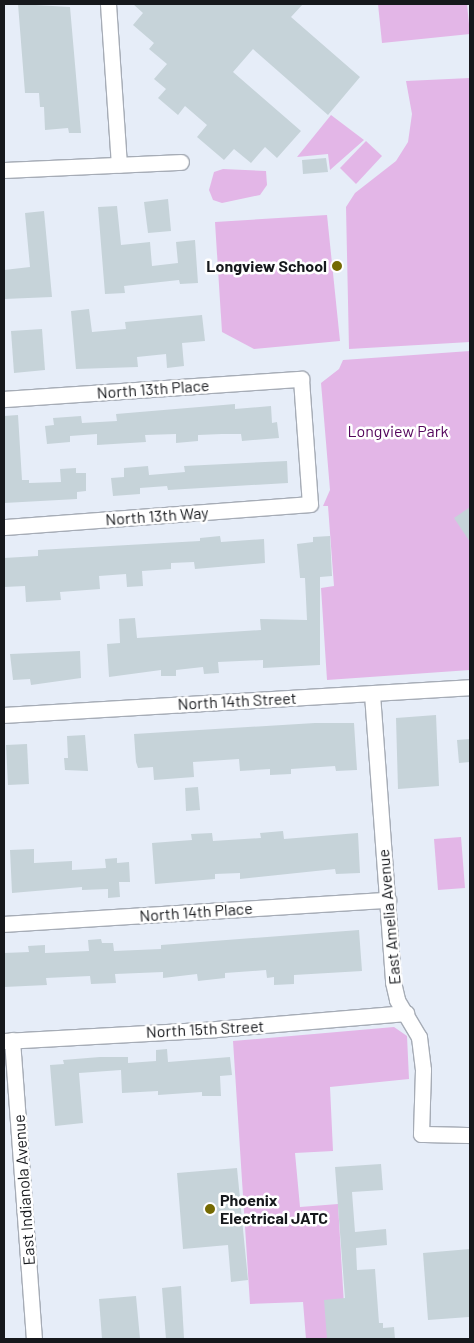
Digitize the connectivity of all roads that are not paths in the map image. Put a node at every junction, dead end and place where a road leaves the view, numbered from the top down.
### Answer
1 (108, 4) edge
2 (180, 162) dead end
3 (119, 165) junction
4 (4, 170) edge
5 (4, 399) edge
6 (310, 504) joint
7 (4, 527) edge
8 (470, 687) edge
9 (372, 694) junction
10 (4, 715) edge
11 (388, 900) junction
12 (4, 924) edge
13 (406, 1013) junction
14 (8, 1040) edge
15 (470, 1135) edge
16 (34, 1339) edge

1 - 3 street
2 - 3 street
3 - 4 street
5 - 6 street, North 13th Place
6 - 7 street, North 13th Way
8 - 9 street, North 14th Street
9 - 10 street, North 14th Street
9 - 11 street, East Amelia Avenue
11 - 12 street, North 14th Place
11 - 13 street, East Amelia Avenue
13 - 14 street, North 15th Street
13 - 15 street, East Amelia Avenue
14 - 16 street, East Indianola Avenue

